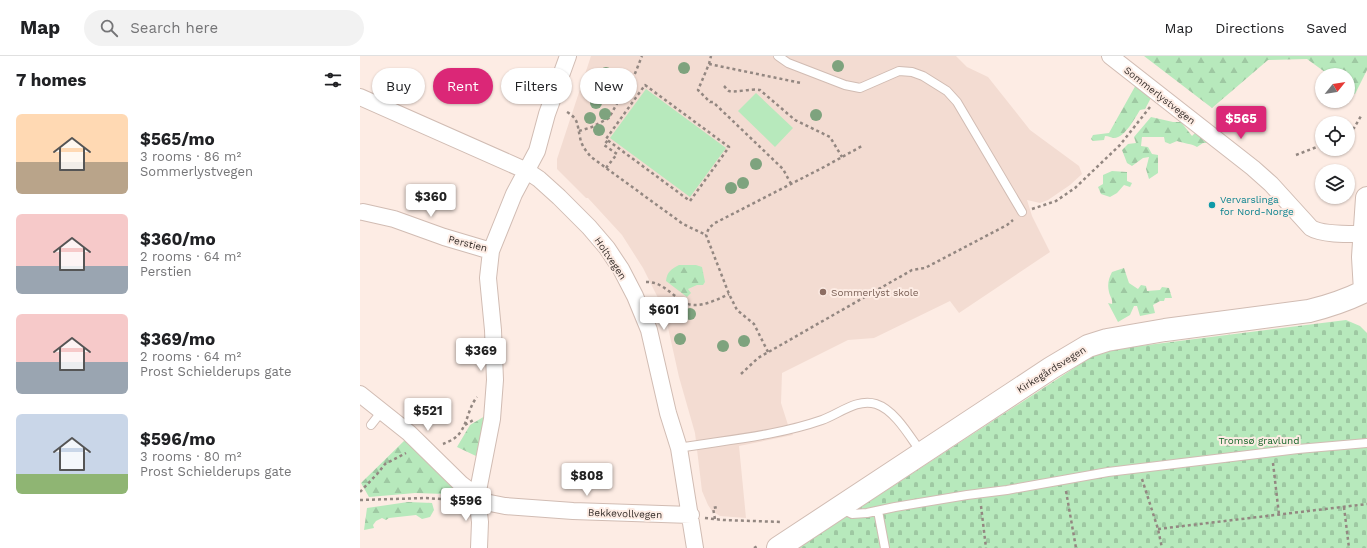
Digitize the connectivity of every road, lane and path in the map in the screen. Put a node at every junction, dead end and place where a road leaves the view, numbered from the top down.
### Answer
1 (568, 56) edge
2 (642, 56) edge
3 (711, 56) edge
4 (778, 56) edge
5 (1110, 56) edge
6 (709, 64) junction
7 (804, 84) dead end
8 (724, 86) dead end
9 (1159, 95) junction
10 (360, 97) edge
11 (567, 112) dead end
12 (1361, 116) dead end
13 (1355, 126) edge
14 (579, 131) junction
15 (608, 140) junction
16 (862, 146) dead end
17 (1315, 148) edge
18 (1296, 155) dead end
19 (842, 157) junction
20 (606, 168) junction
21 (527, 171) junction
22 (791, 184) junction
23 (1367, 198) edge
24 (363, 212) dead end
25 (1022, 212) junction
26 (1365, 234) junction
27 (706, 235) junction
28 (491, 251) junction
29 (644, 282) dead end
30 (1366, 293) edge
31 (729, 294) junction
32 (768, 352) junction
33 (741, 374) dead end
34 (360, 394) edge
35 (382, 411) junction
36 (372, 425) dead end
37 (461, 431) dead end
38 (1367, 443) edge
39 (679, 448) junction
40 (426, 450) junction
41 (1272, 452) junction
42 (922, 453) junction
43 (1139, 469) junction
44 (1064, 479) junction
45 (360, 492) edge
46 (980, 493) junction
47 (478, 496) junction
48 (360, 500) edge
49 (1367, 504) edge
50 (839, 507) junction
51 (1344, 507) junction
52 (718, 508) dead end
53 (878, 511) junction
54 (691, 515) junction
55 (1279, 515) junction
56 (714, 519) junction
57 (805, 529) junction
58 (1158, 529) junction
59 (479, 548) edge
60 (696, 548) edge
61 (778, 548) edge
62 (885, 548) edge
63 (986, 548) edge
64 (1076, 548) edge
65 (1162, 548) edge
66 (1349, 548) edge

1 - 21 street, Perstien
2 - 14 path
3 - 6 path
4 - 25 lane
5 - 9 street, Sommerlystvegen
6 - 7 path
6 - 22 path
8 - 19 path
9 - 25 path
9 - 26 street, Sommerlystvegen
10 - 21 street, Holtvegen
11 - 14 path
12 - 13 path
14 - 20 path
15 - 15 path
15 - 20 path
16 - 19 path
17 - 18 path
19 - 22 path
20 - 27 path
21 - 28 street, Perstien
21 - 39 street, Holtvegen
22 - 27 path
23 - 26 street
24 - 28 street, Perstien
25 - 32 path
26 - 30 street
27 - 31 path
28 - 47 street
29 - 31 path
30 - 42 street, Kirkegårdsvegen
31 - 32 path
32 - 33 path
34 - 35 street, Bekkevollvegen
35 - 36 lane
35 - 40 street, Bekkevollvegen
37 - 40 path
38 - 41 lane
39 - 42 lane
39 - 54 street, Holtvegen
40 - 45 path
40 - 47 street, Bekkevollvegen
41 - 43 lane
41 - 55 path
42 - 50 street, Kirkegårdsvegen
43 - 44 lane
43 - 58 path
44 - 46 lane
44 - 64 path
46 - 53 lane
46 - 63 path
47 - 48 path
47 - 54 street, Bekkevollvegen
47 - 59 street
49 - 51 path
50 - 53 lane
50 - 57 street, Kirkegårdsvegen
51 - 55 path
51 - 66 path
52 - 56 path
53 - 62 lane
54 - 56 path
54 - 60 street, Holtvegen
55 - 58 path
56 - 57 path
57 - 61 street, Kirkegårdsvegen
58 - 65 path

